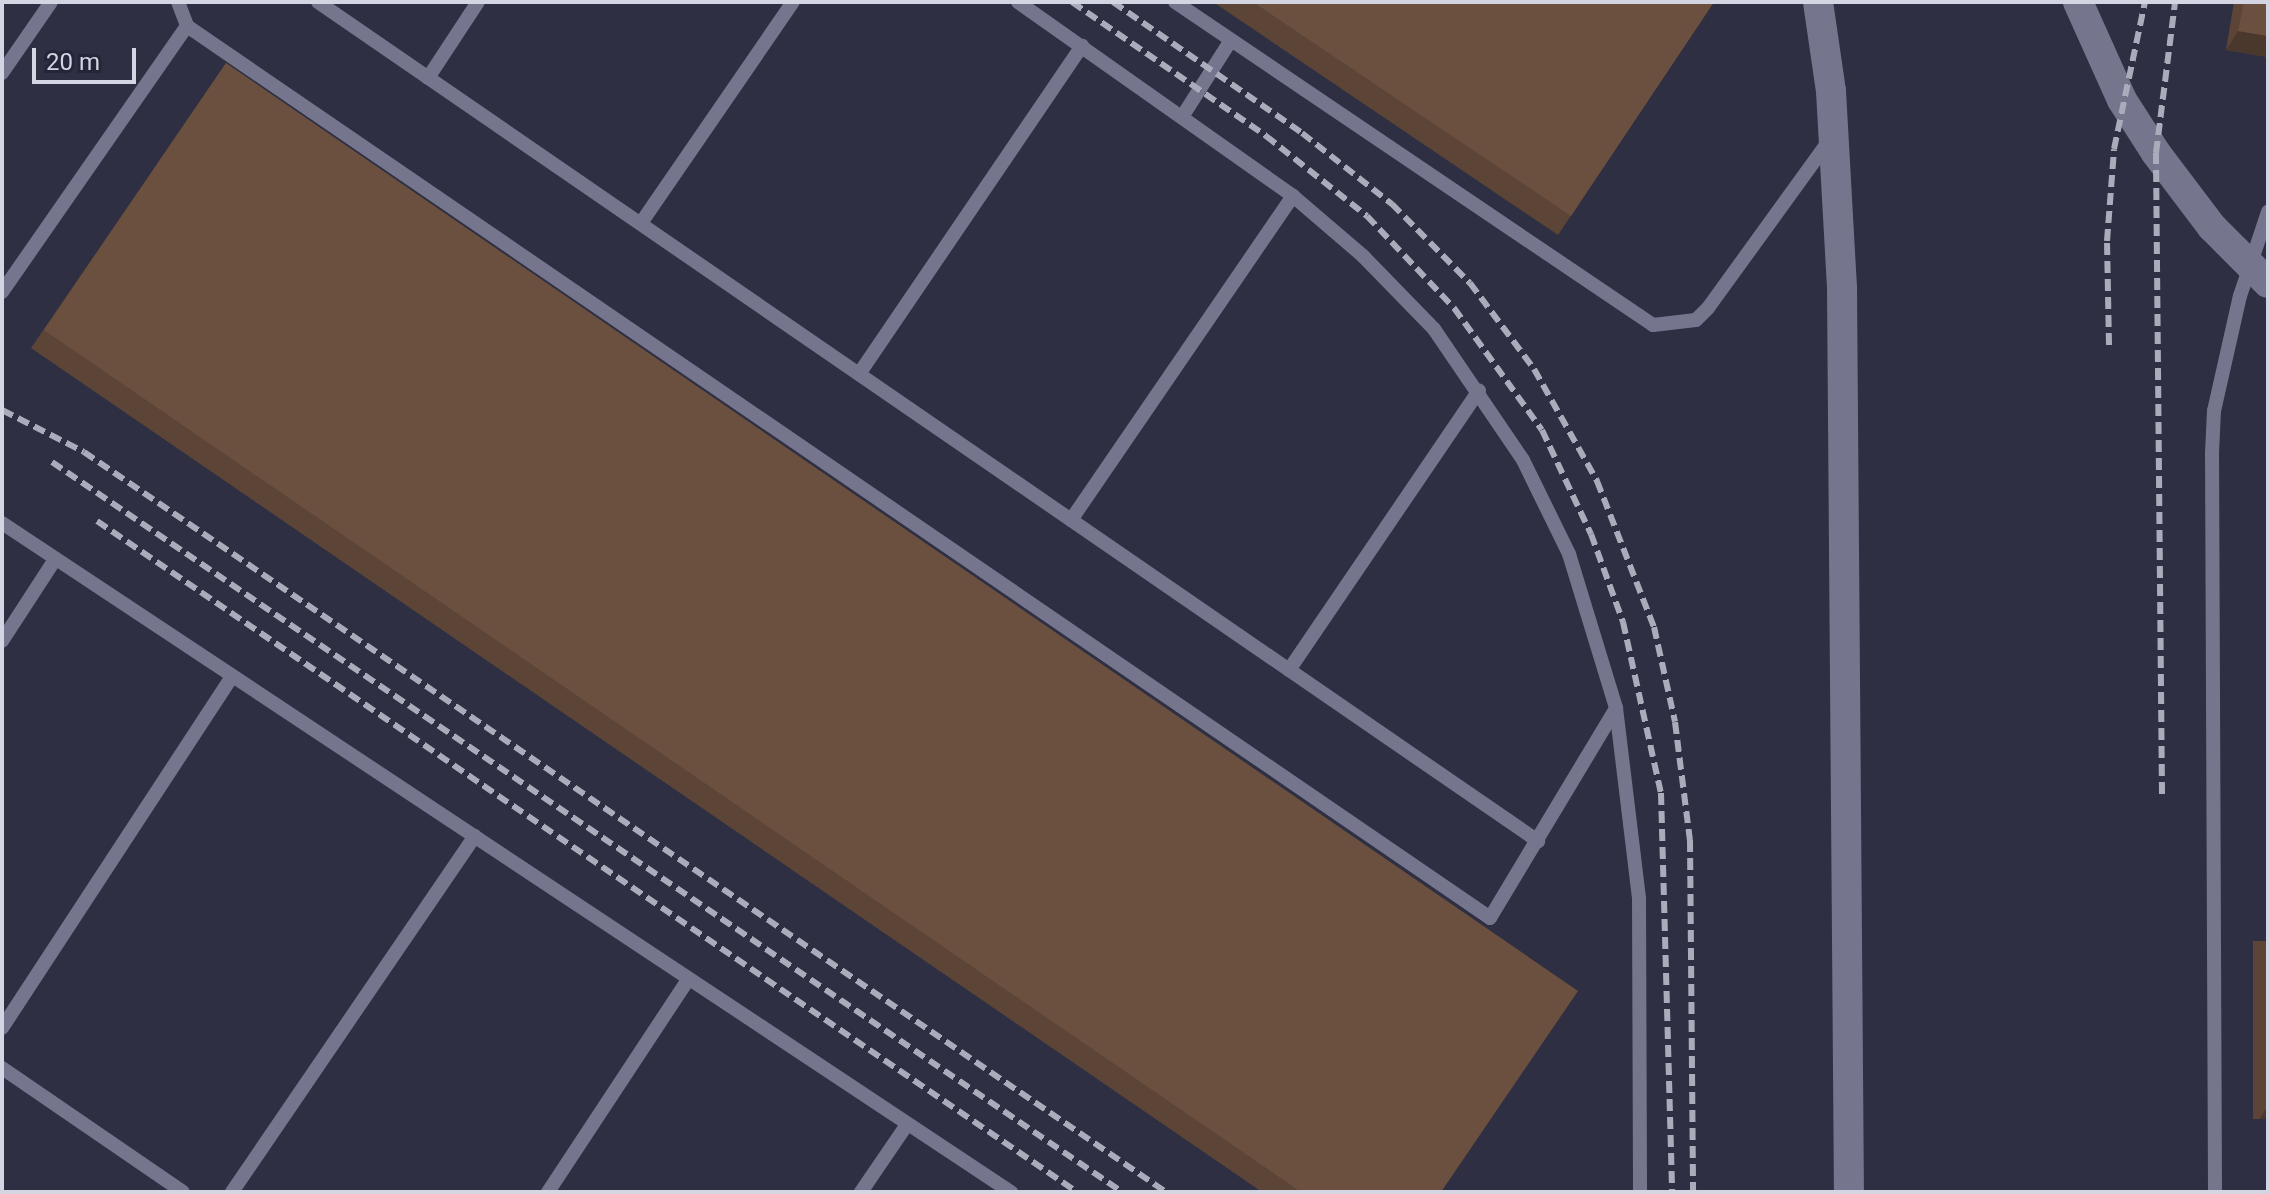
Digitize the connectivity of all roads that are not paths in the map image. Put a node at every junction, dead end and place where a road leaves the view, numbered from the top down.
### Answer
1 (51, 2) edge
2 (178, 2) edge
3 (318, 2) edge
4 (478, 2) edge
5 (793, 2) edge
6 (1018, 2) edge
7 (1175, 2) edge
8 (2078, 2) edge
9 (1817, 3) edge
10 (187, 26) junction
11 (1231, 40) junction
12 (1082, 46) junction
13 (2, 73) edge
14 (428, 78) junction
15 (1182, 117) junction
16 (1833, 135) junction
17 (1293, 196) junction
18 (2268, 212) edge
19 (641, 223) junction
20 (2258, 274) edge
21 (2, 292) edge
22 (859, 374) junction
23 (1479, 390) junction
24 (1071, 520) junction
25 (2, 523) edge
26 (54, 561) junction
27 (2, 641) edge
28 (1289, 670) junction
29 (232, 676) junction
30 (1616, 708) junction
31 (475, 836) junction
32 (1538, 841) junction
33 (687, 981) junction
34 (2, 1028) edge
35 (2, 1068) edge
36 (906, 1126) junction
37 (183, 1192) edge
38 (232, 1192) edge
39 (548, 1192) edge
40 (861, 1192) edge
41 (1011, 1192) edge
42 (1640, 1192) edge
43 (1849, 1192) edge
44 (2215, 1192) edge

1 - 13 lane
2 - 10 lane
3 - 14 lane
4 - 14 lane
5 - 19 lane
6 - 12 lane
7 - 11 lane
8 - 20 street
9 - 16 street
10 - 21 lane
10 - 32 lane
11 - 15 lane
11 - 16 lane
12 - 15 lane
12 - 22 lane
14 - 19 lane
15 - 17 lane
16 - 43 street
17 - 23 lane
17 - 24 lane
18 - 20 lane
19 - 22 lane
20 - 44 lane
22 - 24 lane
23 - 28 lane
23 - 30 lane
24 - 28 lane
25 - 26 lane
26 - 27 lane
26 - 29 lane
28 - 32 lane
29 - 31 lane
29 - 34 lane
30 - 32 lane
30 - 42 lane
31 - 33 lane
31 - 38 lane
33 - 36 lane
33 - 39 lane
35 - 37 lane
36 - 40 lane
36 - 41 lane

